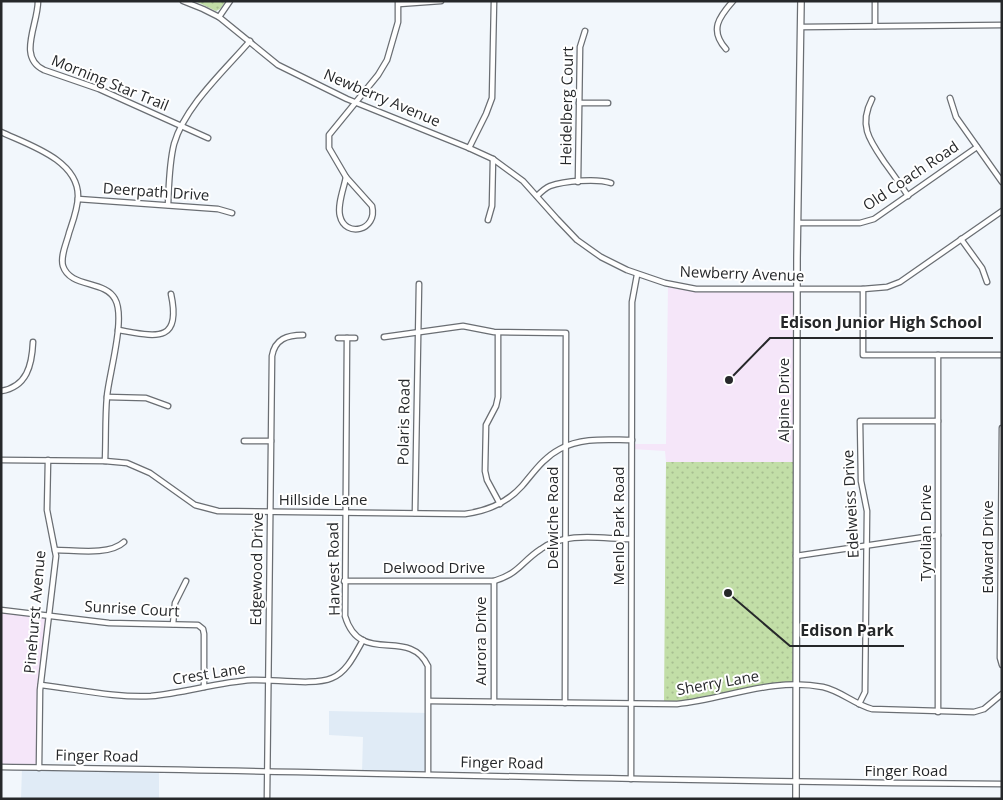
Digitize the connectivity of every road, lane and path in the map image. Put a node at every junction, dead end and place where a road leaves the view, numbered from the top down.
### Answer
1 (38, 1) edge
2 (183, 1) edge
3 (230, 1) edge
4 (441, 1) edge
5 (494, 1) edge
6 (733, 1) edge
7 (801, 1) edge
8 (875, 1) edge
9 (398, 2) edge
10 (219, 17) junction
11 (1002, 25) edge
12 (874, 26) junction
13 (801, 27) junction
14 (585, 31) dead end
15 (250, 42) junction
16 (726, 49) dead end
17 (950, 98) dead end
18 (872, 99) dead end
19 (355, 102) junction
20 (579, 103) junction
21 (608, 103) dead end
22 (182, 125) junction
23 (1, 132) edge
24 (208, 138) dead end
25 (977, 147) junction
26 (469, 148) junction
27 (493, 159) junction
28 (346, 177) junction
29 (578, 182) junction
30 (1002, 182) edge
31 (611, 183) dead end
32 (537, 196) junction
33 (908, 196) junction
34 (78, 199) junction
35 (168, 206) junction
36 (1002, 210) edge
37 (232, 214) dead end
38 (488, 220) dead end
39 (798, 223) junction
40 (961, 239) junction
41 (637, 275) junction
42 (987, 282) dead end
43 (419, 284) dead end
44 (797, 289) junction
45 (863, 289) junction
46 (171, 294) dead end
47 (118, 330) junction
48 (418, 332) junction
49 (498, 333) junction
50 (303, 335) dead end
51 (384, 336) dead end
52 (338, 338) dead end
53 (347, 338) junction
54 (355, 338) dead end
55 (32, 342) dead end
56 (938, 355) junction
57 (1002, 355) edge
58 (1, 391) edge
59 (107, 397) junction
60 (168, 406) dead end
61 (938, 421) junction
62 (1002, 428) edge
63 (632, 440) junction
64 (244, 441) dead end
65 (271, 441) junction
66 (566, 446) junction
67 (1, 460) edge
68 (48, 460) junction
69 (105, 461) junction
70 (500, 504) junction
71 (270, 512) junction
72 (345, 513) junction
73 (415, 513) junction
74 (938, 535) junction
75 (565, 539) junction
76 (631, 539) junction
77 (124, 542) dead end
78 (866, 545) junction
79 (55, 550) junction
80 (796, 556) junction
81 (186, 581) dead end
82 (344, 581) junction
83 (494, 581) junction
84 (1, 610) edge
85 (49, 616) junction
86 (173, 624) junction
87 (363, 640) junction
88 (1002, 665) edge
89 (268, 680) junction
90 (41, 685) junction
91 (796, 686) junction
92 (204, 687) junction
93 (1002, 694) edge
94 (429, 701) junction
95 (494, 702) junction
96 (565, 703) junction
97 (631, 703) junction
98 (859, 704) junction
99 (938, 712) junction
100 (1, 767) edge
101 (39, 768) junction
102 (267, 770) junction
103 (428, 774) junction
104 (631, 779) junction
105 (796, 783) junction
106 (1002, 784) edge
107 (267, 799) edge
108 (796, 799) edge

1 - 22 street, Morning Star Trail
2 - 10 street, Newberry Avenue
3 - 10 street
4 - 9 street
5 - 26 street
6 - 16 street
7 - 13 street, Alpine Drive
8 - 12 street
9 - 19 street
10 - 15 street, Newberry Avenue
11 - 12 street
12 - 13 street
13 - 39 street, Alpine Drive
14 - 20 street, Heidelberg Court
15 - 19 street, Newberry Avenue
15 - 22 street
17 - 25 street
18 - 33 street
19 - 26 street, Newberry Avenue
19 - 28 street
20 - 21 street
20 - 29 street, Heidelberg Court
22 - 24 street, Morning Star Trail
22 - 35 street
23 - 34 street
25 - 30 street
25 - 33 street, Old Coach Road
26 - 27 street, Newberry Avenue
27 - 32 street, Newberry Avenue
27 - 38 street
28 - 28 street
29 - 31 street
29 - 32 street
32 - 41 street, Newberry Avenue
33 - 39 street, Old Coach Road
34 - 35 street, Deerpath Drive
34 - 47 street
35 - 37 street, Deerpath Drive
36 - 40 street, Newberry Avenue
39 - 44 street, Alpine Drive
40 - 42 street
40 - 45 street, Newberry Avenue
41 - 44 street, Newberry Avenue
41 - 63 street, Menlo Park Road
43 - 48 street, Polaris Road
44 - 45 street, Newberry Avenue
44 - 80 street, Alpine Drive
45 - 56 street
46 - 47 street
47 - 59 street
48 - 49 street
48 - 51 street
48 - 73 street, Polaris Road
49 - 66 street, Delwiche Road
49 - 70 street
50 - 65 street, Edgewood Drive
52 - 53 street
53 - 54 street
53 - 72 street, Harvest Road
55 - 58 street
56 - 57 street
56 - 61 street, Tyrolian Drive
59 - 60 street
59 - 69 street
61 - 74 street, Tyrolian Drive
61 - 78 street, Edelweiss Drive
62 - 88 street, Edward Drive
63 - 66 street, Hillside Lane
63 - 76 street, Menlo Park Road
64 - 65 street
65 - 71 street, Edgewood Drive
66 - 70 street, Hillside Lane
66 - 75 street, Delwiche Road
67 - 68 street, Hillside Lane
68 - 69 street, Hillside Lane
68 - 79 street, Pinehurst Avenue
69 - 71 street, Hillside Lane
70 - 73 street, Hillside Lane
71 - 72 street, Hillside Lane
71 - 89 street, Edgewood Drive
72 - 73 street, Hillside Lane
72 - 82 street, Harvest Road
74 - 78 street
74 - 99 street, Tyrolian Drive
75 - 76 street, Delwood Drive
75 - 83 street, Delwood Drive
75 - 96 street, Delwiche Road
76 - 97 street, Menlo Park Road
77 - 79 street
78 - 80 street
78 - 98 street, Edelweiss Drive
79 - 85 street, Pinehurst Avenue
80 - 91 street, Alpine Drive
81 - 86 street
82 - 83 street, Delwood Drive
82 - 87 street, Harvest Road
83 - 95 street, Aurora Drive
84 - 85 street, Sunrise Court
85 - 86 street, Sunrise Court
85 - 90 street, Pinehurst Avenue
86 - 92 street, Sunrise Court
87 - 89 street, Crest Lane
87 - 94 street
89 - 92 street, Crest Lane
89 - 102 street, Edgewood Drive
90 - 92 street, Crest Lane
90 - 101 street, Pinehurst Avenue
91 - 97 street, Sherry Lane
91 - 98 street, Sherry Lane
91 - 105 street, Alpine Drive
93 - 99 street, Sherry Lane
94 - 95 street, Sherry Lane
94 - 103 street
95 - 96 street, Sherry Lane
96 - 97 street, Sherry Lane
97 - 104 street, Menlo Park Road
98 - 99 street, Sherry Lane
100 - 101 street, Finger Road
101 - 102 street, Finger Road
102 - 103 street, Finger Road
102 - 107 street, Edgewood Drive
103 - 104 street, Finger Road
104 - 105 street, Finger Road
105 - 106 street, Finger Road
105 - 108 street, Alpine Drive

